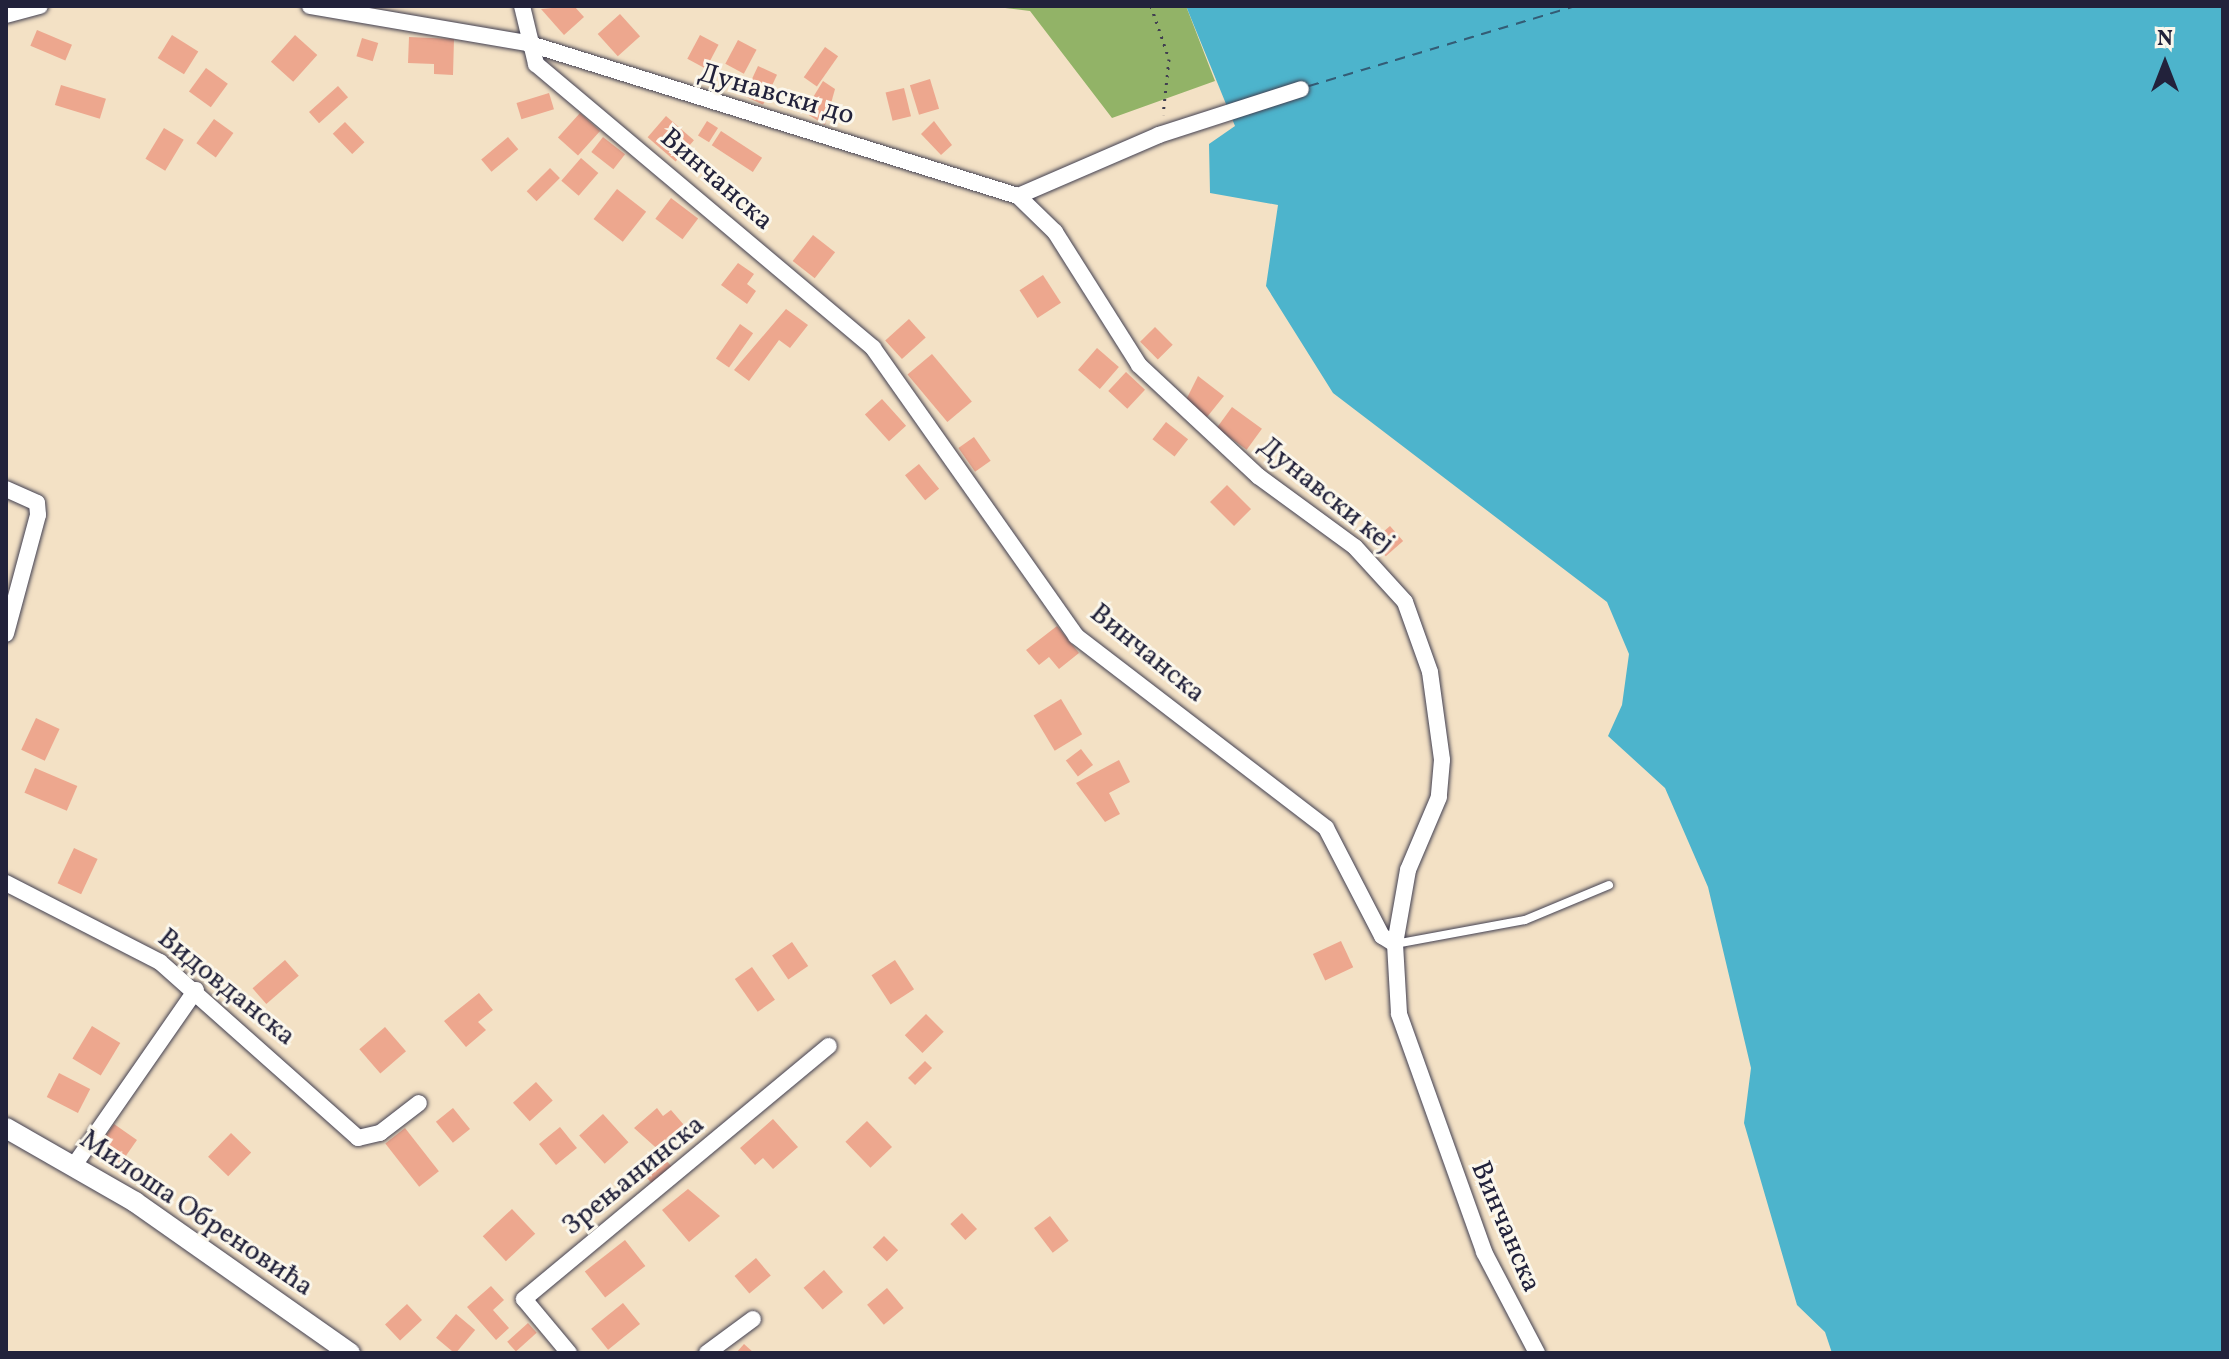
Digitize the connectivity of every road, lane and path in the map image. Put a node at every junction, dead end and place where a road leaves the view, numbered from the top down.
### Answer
1 (40, 6) edge
2 (310, 6) edge
3 (522, 6) edge
4 (1151, 6) edge
5 (6, 15) edge
6 (527, 43) junction
7 (1301, 89) dead end
8 (1159, 135) junction
9 (1018, 196) junction
10 (6, 489) edge
11 (6, 634) edge
12 (6, 883) edge
13 (1609, 885) dead end
14 (1395, 944) junction
15 (196, 990) junction
16 (829, 1046) dead end
17 (419, 1103) dead end
18 (6, 1128) edge
19 (75, 1164) junction
20 (753, 1319) dead end
21 (350, 1353) edge
22 (569, 1353) edge
23 (707, 1353) edge
24 (1537, 1353) edge

1 - 5 street
2 - 6 street, Дунавски до
3 - 6 street, Винчанска
4 - 8 path
6 - 9 street, Дунавски до
6 - 14 street, Винчанска
7 - 8 street
8 - 9 street
9 - 14 street, Дунавски кеј
10 - 11 street
12 - 15 street, Видовданска
13 - 14 lane
14 - 24 street, Винчанска
15 - 17 street, Видовданска
15 - 19 street
16 - 22 street, Зрењанинска
18 - 19 street, Милоша Обреновића
19 - 21 street, Милоша Обреновића
20 - 23 street

